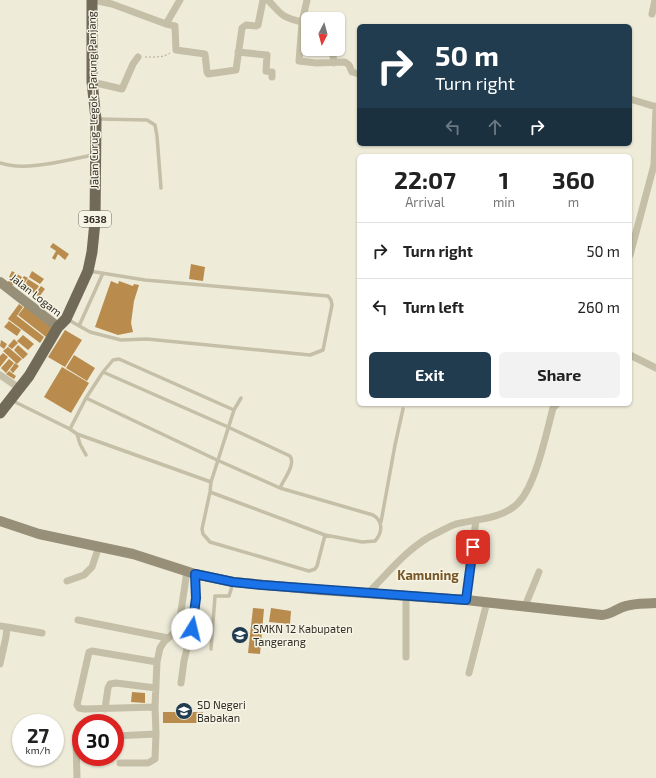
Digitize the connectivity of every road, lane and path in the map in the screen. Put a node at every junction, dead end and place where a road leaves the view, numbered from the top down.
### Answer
1 (93, 0) edge
2 (180, 0) edge
3 (263, 0) edge
4 (268, 0) edge
5 (307, 0) edge
6 (655, 0) edge
7 (306, 12) edge
8 (652, 14) dead end
9 (301, 21) edge
10 (166, 24) junction
11 (301, 48) edge
12 (175, 49) junction
13 (238, 52) junction
14 (333, 56) edge
15 (138, 57) joint
16 (334, 63) junction
17 (357, 73) edge
18 (272, 77) dead end
19 (92, 82) junction
20 (632, 100) edge
21 (656, 106) edge
22 (96, 119) junction
23 (96, 154) junction
24 (0, 163) edge
25 (655, 165) edge
26 (161, 188) dead end
27 (632, 248) edge
28 (88, 271) junction
29 (103, 273) junction
30 (0, 282) edge
31 (66, 319) junction
32 (79, 326) junction
33 (58, 327) junction
34 (632, 356) edge
35 (656, 368) edge
36 (103, 372) junction
37 (0, 374) edge
38 (19, 388) junction
39 (86, 398) junction
40 (241, 398) dead end
41 (10, 399) junction
42 (555, 406) edge
43 (403, 409) dead end
44 (234, 410) junction
45 (0, 412) edge
46 (228, 427) junction
47 (70, 429) junction
48 (77, 434) junction
49 (86, 455) dead end
50 (217, 460) junction
51 (211, 482) junction
52 (280, 488) junction
53 (210, 492) junction
54 (476, 520) junction
55 (0, 521) edge
56 (381, 522) junction
57 (325, 535) junction
58 (99, 546) junction
59 (539, 572) dead end
60 (191, 573) junction
61 (67, 581) dead end
62 (233, 582) junction
63 (368, 593) junction
64 (406, 596) junction
65 (466, 600) junction
66 (487, 602) junction
67 (656, 603) edge
68 (525, 606) junction
69 (78, 620) dead end
70 (3, 626) edge
71 (42, 633) dead end
72 (168, 638) junction
73 (211, 649) dead end
74 (406, 657) dead end
75 (157, 662) junction
76 (0, 664) edge
77 (469, 673) dead end
78 (182, 683) dead end
79 (156, 688) junction
80 (155, 707) junction
81 (105, 709) junction
82 (156, 734) junction
83 (124, 736) edge
84 (124, 763) edge
85 (77, 766) edge
86 (77, 778) edge

1 - 10 street
1 - 19 main road, Jalan Curug–Legok–Parung Panjang / 3638
2 - 10 street
3 - 13 street
4 - 9 street
5 - 7 street
6 - 8 street
10 - 12 street
11 - 16 street
12 - 13 street
12 - 15 path
13 - 18 street
14 - 16 street
15 - 19 street
16 - 17 street
19 - 22 main road, Jalan Curug–Legok–Parung Panjang / 3638
20 - 21 street
21 - 25 street
22 - 23 main road, Jalan Curug–Legok–Parung Panjang / 3638
22 - 26 lane
23 - 24 lane
23 - 28 main road, Jalan Curug–Legok–Parung Panjang / 3638
25 - 27 street
28 - 29 lane
28 - 31 main road, Jalan Curug–Legok–Parung Panjang / 3638
29 - 32 lane
29 - 32 lane
30 - 33 street, Jalan Logam
31 - 32 lane
31 - 33 main road, Jalan Curug–Legok–Parung Panjang / 3638
33 - 38 main road, Jalan Curug–Legok–Parung Panjang / 3638
34 - 35 street
36 - 39 lane
36 - 44 lane
36 - 46 lane
37 - 38 street
38 - 41 main road, Jalan Curug–Legok–Parung Panjang / 3638
39 - 47 lane
39 - 50 lane
40 - 44 lane
41 - 45 main road, Jalan Curug–Legok–Parung Panjang / 3638
41 - 47 lane
42 - 54 street
43 - 56 lane
44 - 46 lane
46 - 50 lane
46 - 52 lane
47 - 48 lane
48 - 49 lane
48 - 51 lane
50 - 51 lane
50 - 52 lane
51 - 53 lane
52 - 56 lane
53 - 57 lane
53 - 57 lane
54 - 63 street
54 - 65 street
55 - 58 street
56 - 57 lane
58 - 60 street
58 - 61 street
59 - 68 street
60 - 62 street
60 - 72 street
60 - 78 street
62 - 63 street
62 - 73 lane
63 - 64 street
64 - 65 street
64 - 74 street
65 - 66 street
66 - 68 street
66 - 77 street
67 - 68 street
69 - 72 street
70 - 71 street
70 - 76 street
72 - 75 street
75 - 79 street
75 - 81 street
79 - 80 street
79 - 81 street
80 - 81 street
80 - 82 street
82 - 83 street
82 - 84 street
85 - 86 street

